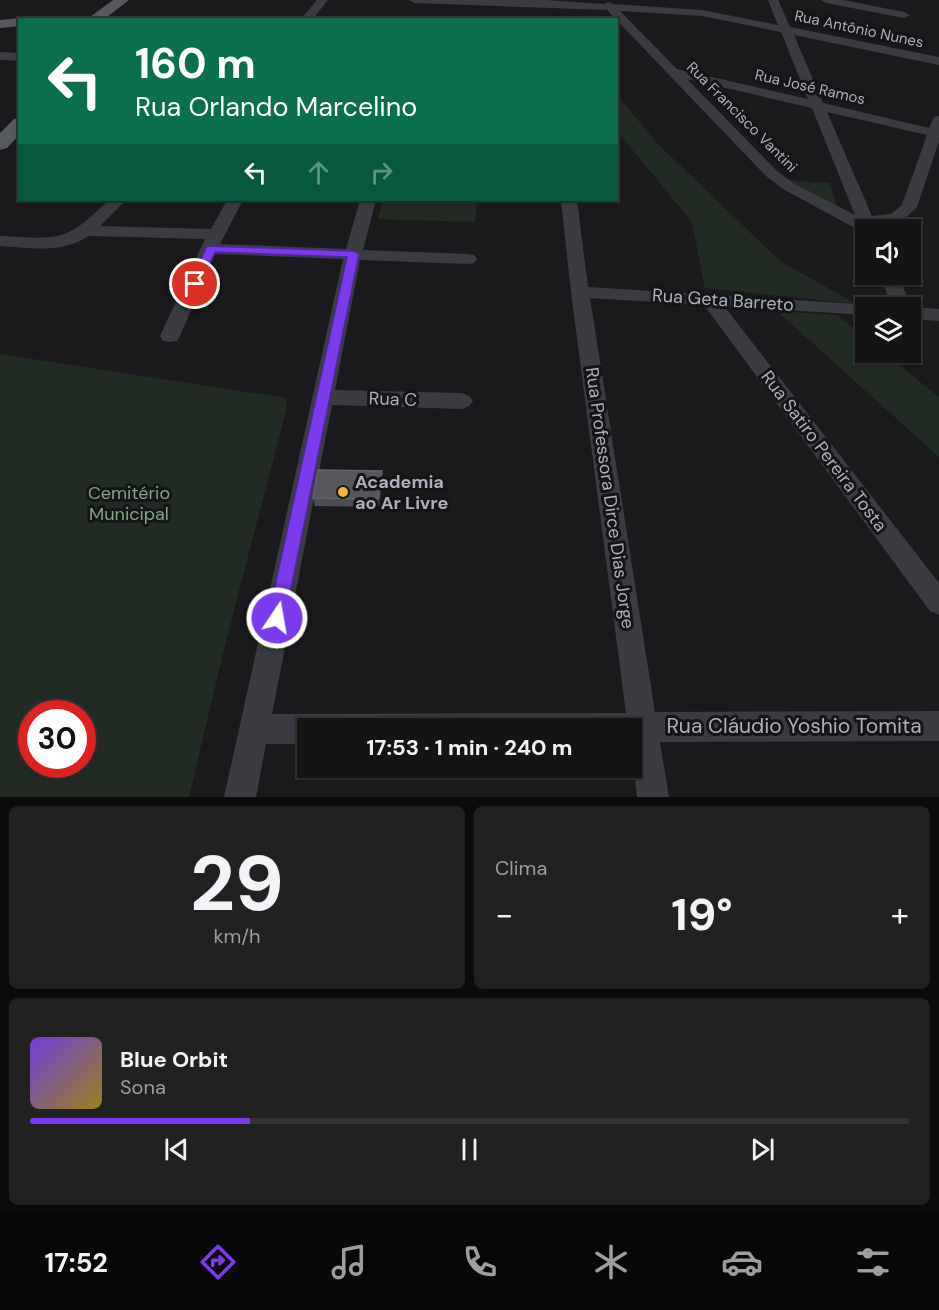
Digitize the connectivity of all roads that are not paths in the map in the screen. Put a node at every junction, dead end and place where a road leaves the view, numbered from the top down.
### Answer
1 (122, 0) edge
2 (138, 0) edge
3 (323, 0) edge
4 (773, 0) edge
5 (826, 0) edge
6 (413, 3) edge
7 (869, 4) edge
8 (608, 5) junction
9 (904, 15) dead end
10 (0, 18) edge
11 (96, 18) edge
12 (116, 18) edge
13 (306, 18) edge
14 (12, 22) edge
15 (784, 29) junction
16 (0, 56) edge
17 (18, 57) edge
18 (939, 61) edge
19 (673, 72) junction
20 (818, 106) junction
21 (938, 129) edge
22 (117, 201) edge
23 (234, 201) edge
24 (368, 201) edge
25 (569, 201) edge
26 (855, 219) edge
27 (866, 219) edge
28 (895, 219) edge
29 (85, 231) junction
30 (0, 241) edge
31 (214, 241) junction
32 (353, 254) junction
33 (468, 259) dead end
34 (580, 292) junction
35 (709, 299) junction
36 (855, 308) edge
37 (921, 314) edge
38 (939, 315) edge
39 (170, 336) dead end
40 (324, 397) junction
41 (462, 401) dead end
42 (939, 603) edge
43 (939, 726) edge
44 (644, 727) junction
45 (253, 729) junction
46 (240, 797) edge
47 (654, 797) edge

1 - 11 main road
2 - 12 main road
3 - 13 street
4 - 15 street
5 - 7 street
6 - 8 street, Rua Antônio Nunes
7 - 9 street
8 - 15 street, Rua Antônio Nunes
8 - 19 street, Rua Francisco Vantini
10 - 14 main road
15 - 18 street, Rua Antônio Nunes
15 - 20 street
16 - 17 street
19 - 20 street, Rua José Ramos
19 - 26 street, Rua Francisco Vantini
20 - 21 street, Rua José Ramos
20 - 27 street
21 - 28 street
22 - 29 street
23 - 31 street
24 - 32 street
25 - 34 street, Rua Professora Dirce Dias Jorge
29 - 30 street
29 - 31 street
31 - 32 street
31 - 39 street
32 - 33 street
32 - 40 street
34 - 35 street, Rua Geta Barreto
34 - 44 street, Rua Professora Dirce Dias Jorge
35 - 36 street, Rua Geta Barreto
35 - 42 street, Rua Satiro Pereira Tosta
37 - 38 street
40 - 41 street, Rua C
40 - 45 street
43 - 44 street, Rua Cláudio Yoshio Tomita
44 - 45 street, Rua Cláudio Yoshio Tomita
44 - 47 street, Rua Professora Dirce Dias Jorge
45 - 46 street

